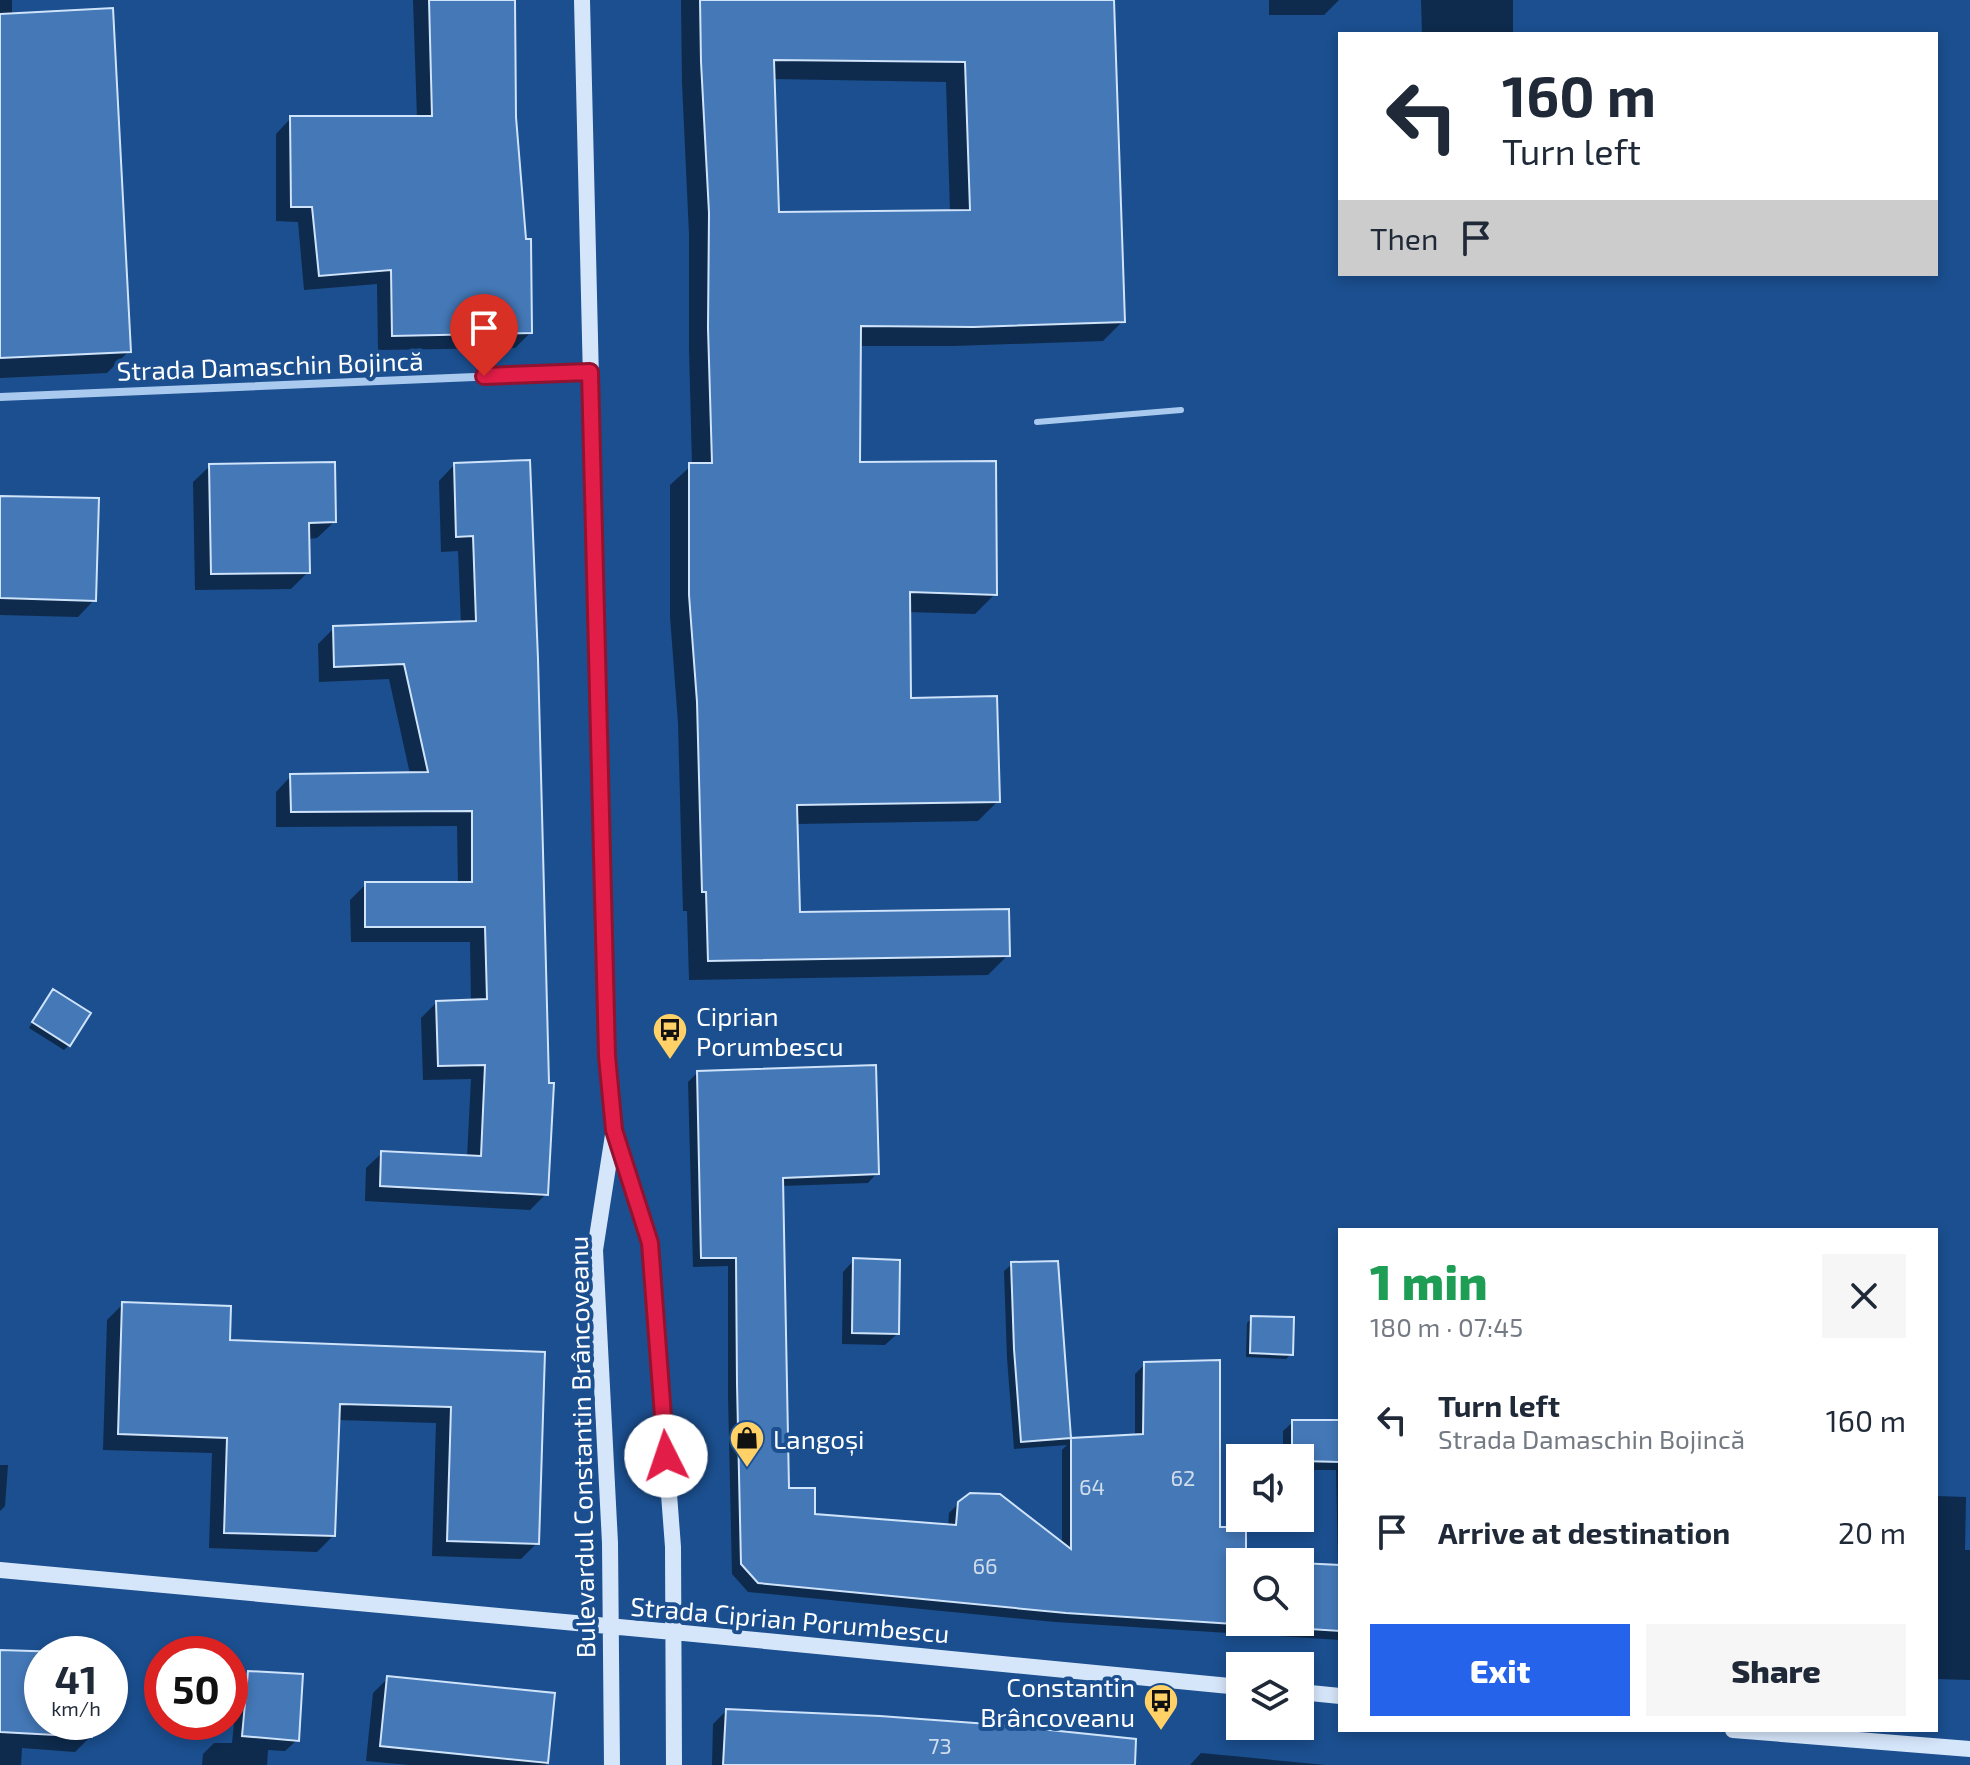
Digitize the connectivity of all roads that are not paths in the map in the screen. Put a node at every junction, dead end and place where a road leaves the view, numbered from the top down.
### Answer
1 (582, 0) edge
2 (590, 372) junction
3 (0, 397) edge
4 (1181, 410) dead end
5 (1037, 422) dead end
6 (614, 1130) junction
7 (0, 1570) edge
8 (609, 1626) junction
9 (673, 1632) junction
10 (1226, 1686) edge
11 (1314, 1693) edge
12 (1338, 1696) edge
13 (1758, 1732) edge
14 (1970, 1749) edge
15 (612, 1765) edge
16 (674, 1765) edge

1 - 2 main road, Bulevardul Constantin Brâncoveanu
2 - 3 street, Strada Damaschin Bojincă
2 - 6 main road, Bulevardul Constantin Brâncoveanu
4 - 5 lane
6 - 8 main road, Bulevardul Constantin Brâncoveanu
6 - 9 main road, Bulevardul Constantin Brâncoveanu
7 - 8 main road, Strada Ciprian Porumbescu
8 - 9 main road, Strada Ciprian Porumbescu
8 - 15 main road, Bulevardul Constantin Brâncoveanu
9 - 10 main road, Strada Ciprian Porumbescu
9 - 16 main road, Bulevardul Constantin Brâncoveanu
11 - 12 main road
13 - 14 main road

